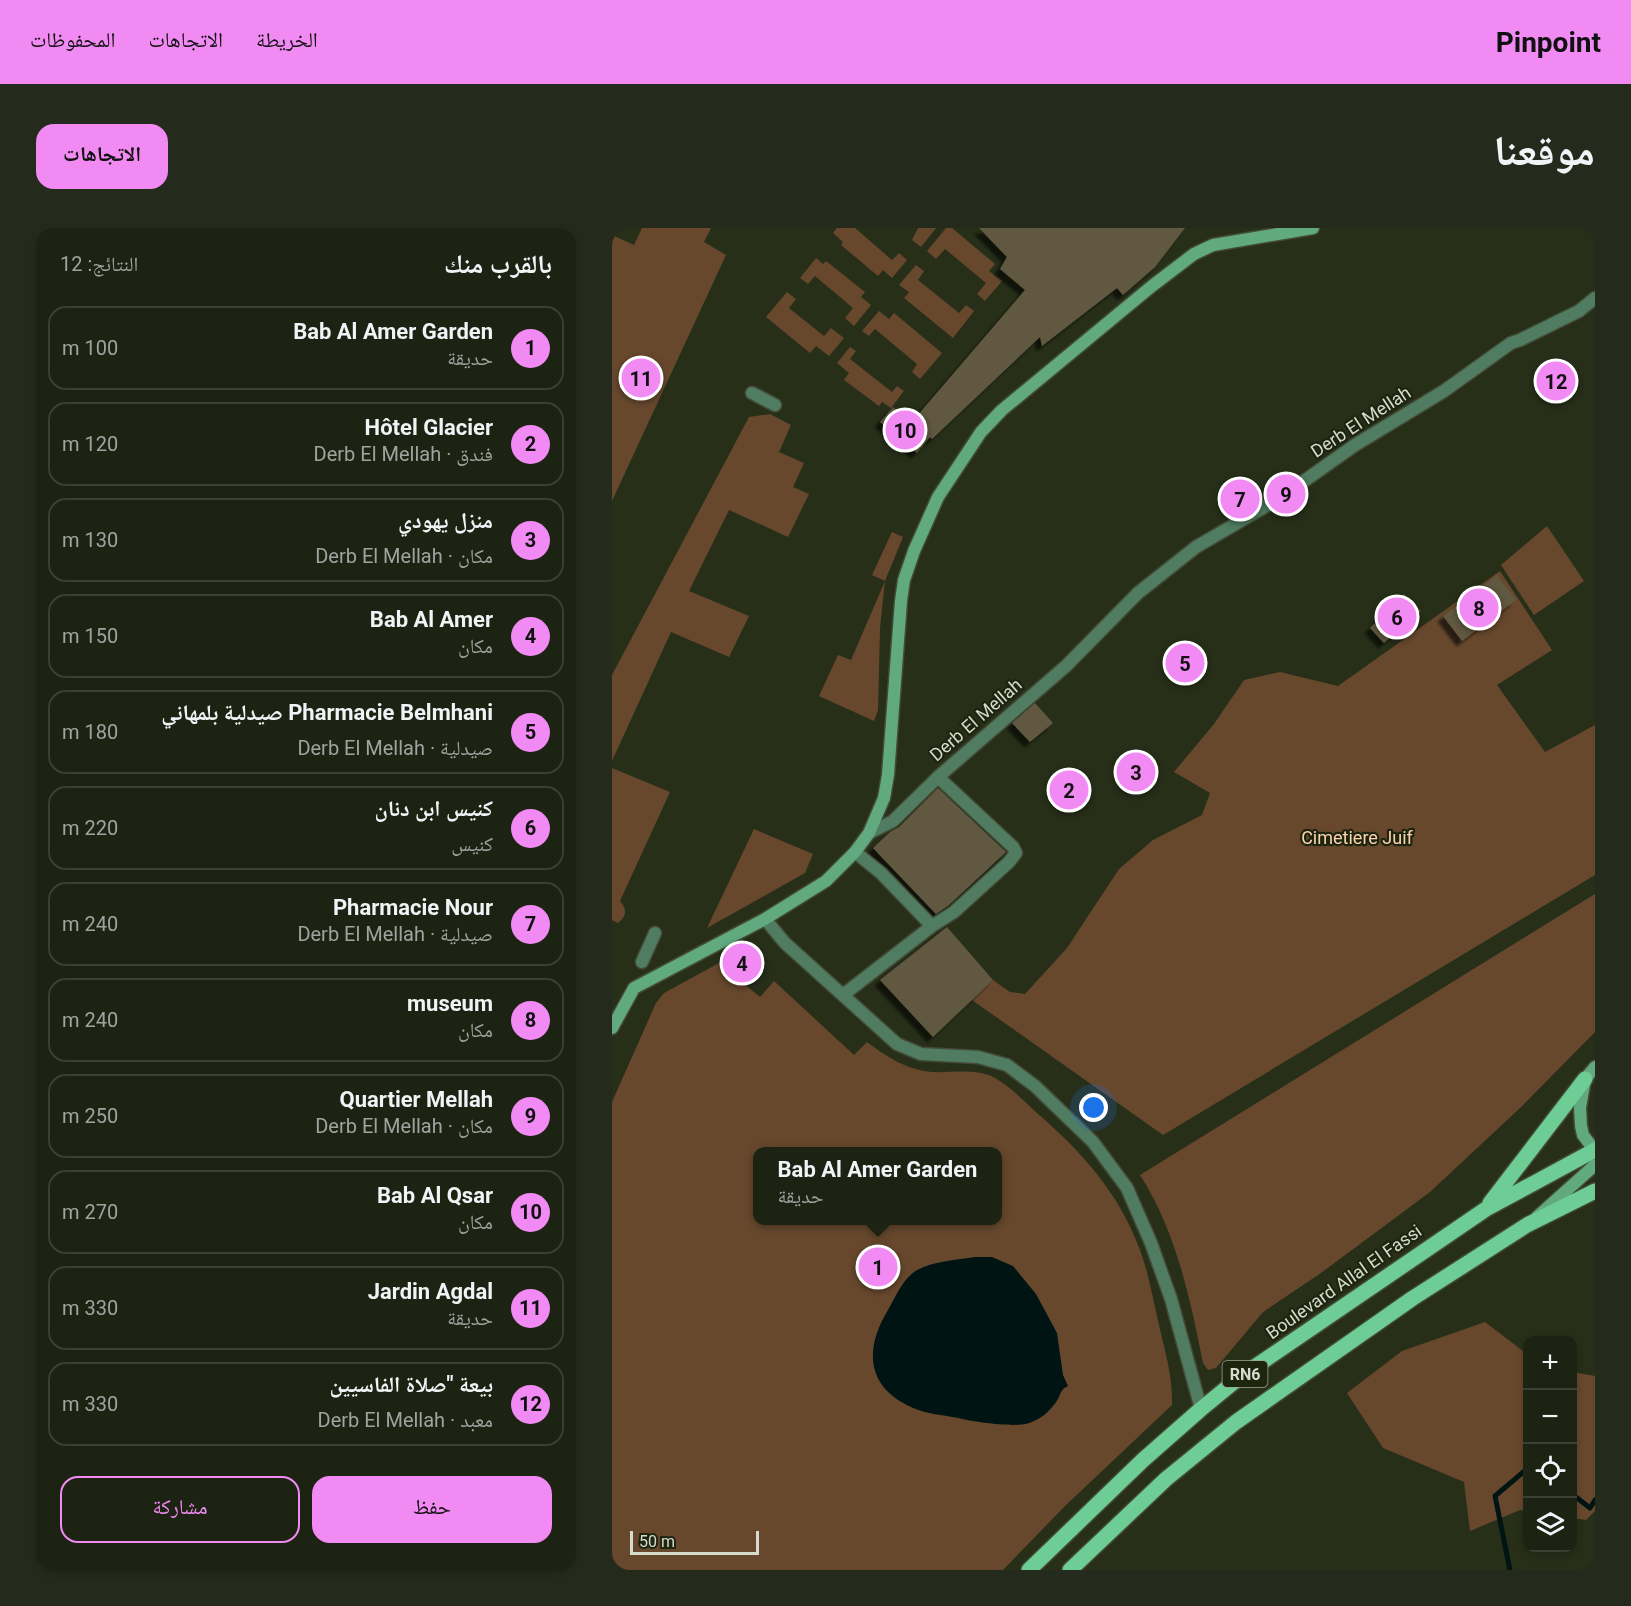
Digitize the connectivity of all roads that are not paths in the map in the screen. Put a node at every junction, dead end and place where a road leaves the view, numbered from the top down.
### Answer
1 (1313, 228) edge
2 (1595, 298) edge
3 (752, 393) dead end
4 (775, 405) dead end
5 (938, 777) junction
6 (869, 833) junction
7 (855, 852) junction
8 (765, 919) junction
9 (932, 926) junction
10 (655, 933) dead end
11 (642, 962) dead end
12 (843, 995) junction
13 (612, 1028) edge
14 (1592, 1077) edge
15 (1595, 1154) edge
16 (1595, 1191) edge
17 (1486, 1209) junction
18 (1527, 1226) junction
19 (1201, 1409) junction
20 (1029, 1570) edge
21 (1070, 1570) edge

1 - 6 street
2 - 5 street, Derb El Mellah
3 - 4 street
5 - 6 street, Derb El Mellah
5 - 9 street
6 - 7 street
7 - 8 street
7 - 9 street
8 - 12 street
8 - 13 street
9 - 12 street
10 - 11 street
12 - 19 street
14 - 15 street
14 - 17 main road
15 - 17 main road, Boulevard Allal El Fassi / RN6
15 - 18 street
16 - 18 main road, RN6
17 - 19 main road, Boulevard Allal El Fassi / RN6
18 - 21 main road, RN6
19 - 20 main road, Boulevard Allal El Fassi / RN6

